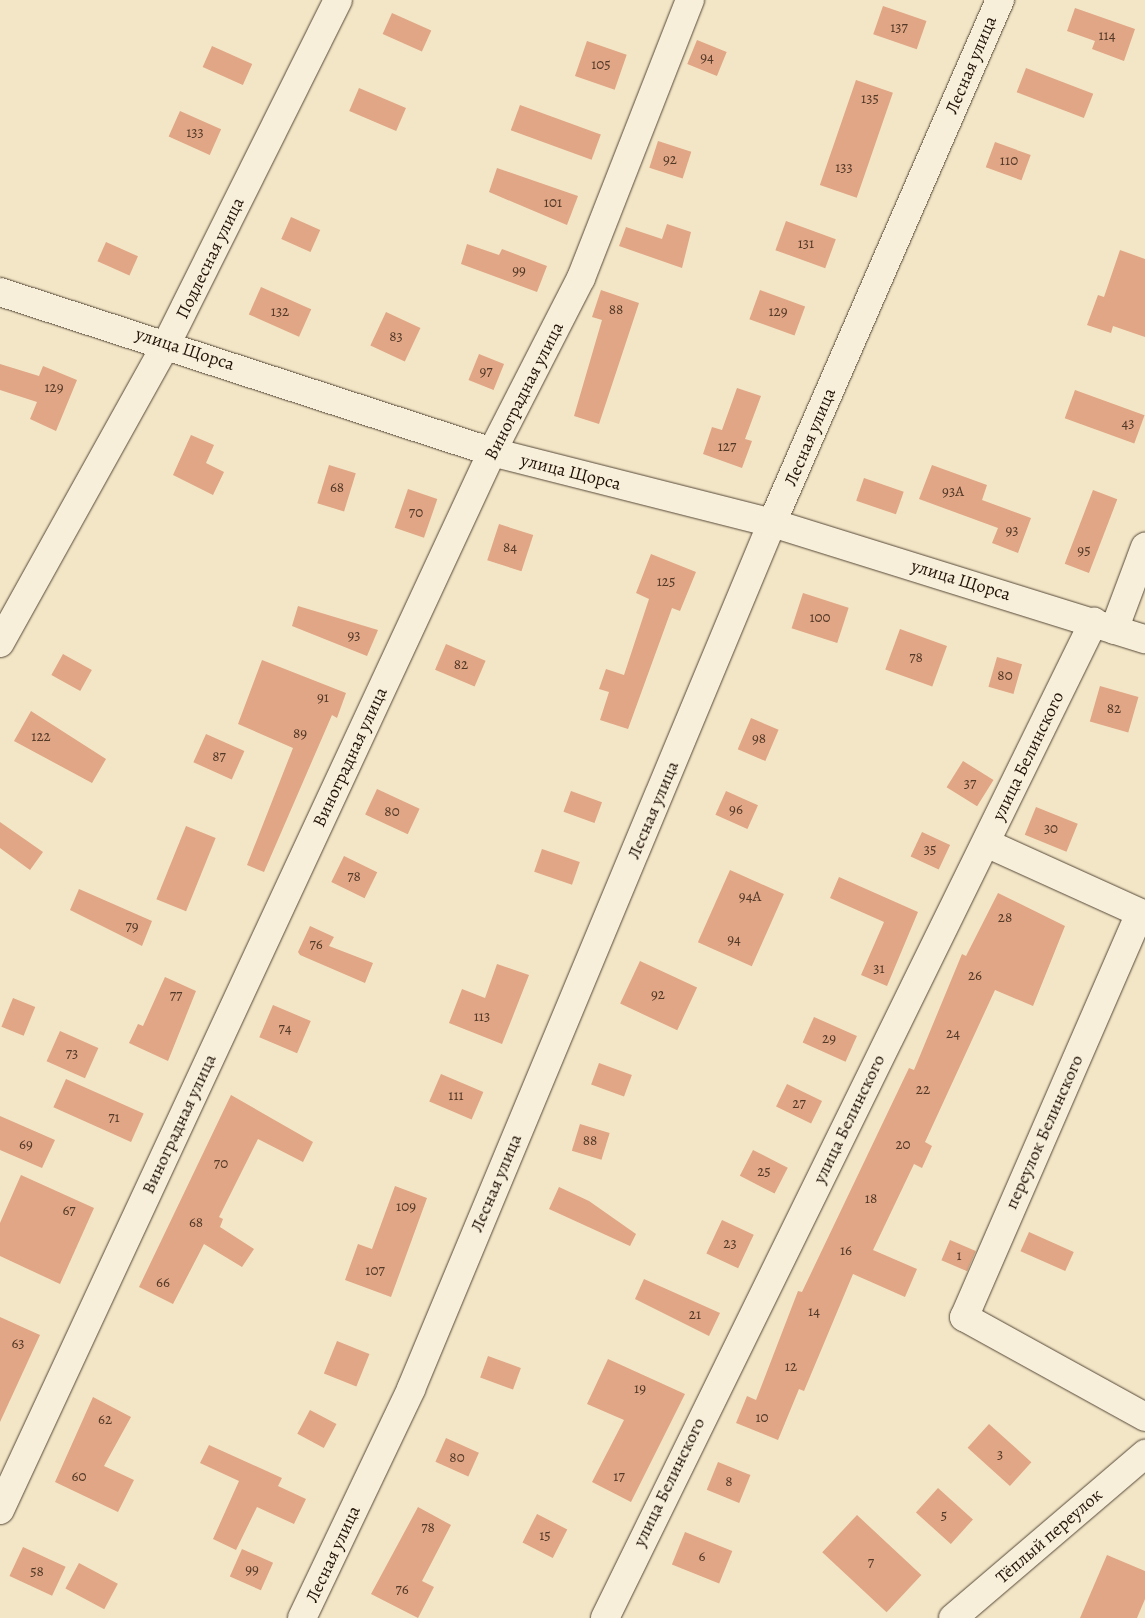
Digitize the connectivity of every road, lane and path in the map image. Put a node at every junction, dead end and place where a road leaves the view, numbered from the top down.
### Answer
1 (338, 0) edge
2 (690, 0) edge
3 (1000, 0) edge
4 (0, 292) edge
5 (168, 343) junction
6 (492, 452) junction
7 (772, 524) junction
8 (1145, 547) edge
9 (1104, 625) junction
10 (1145, 639) edge
11 (0, 643) edge
12 (986, 843) junction
13 (1145, 1417) edge
14 (1145, 1454) edge
15 (0, 1510) edge
16 (302, 1618) edge
17 (605, 1618) edge
18 (953, 1618) edge

1 - 5 street, Подлесная улица
2 - 6 street, Виноградная улица
3 - 7 street, Лесная улица
4 - 5 street, улица Щорса
5 - 6 street, улица Щорса
5 - 11 street, Подлесная улица
6 - 7 street, улица Щорса
6 - 15 street, Виноградная улица
7 - 9 street, улица Щорса
7 - 16 street, Лесная улица
8 - 9 street, улица Белинского
9 - 10 street, улица Щорса
9 - 12 street, улица Белинского
12 - 13 street, переулок Белинского
12 - 17 street, улица Белинского
14 - 18 street, Тёплый переулок

